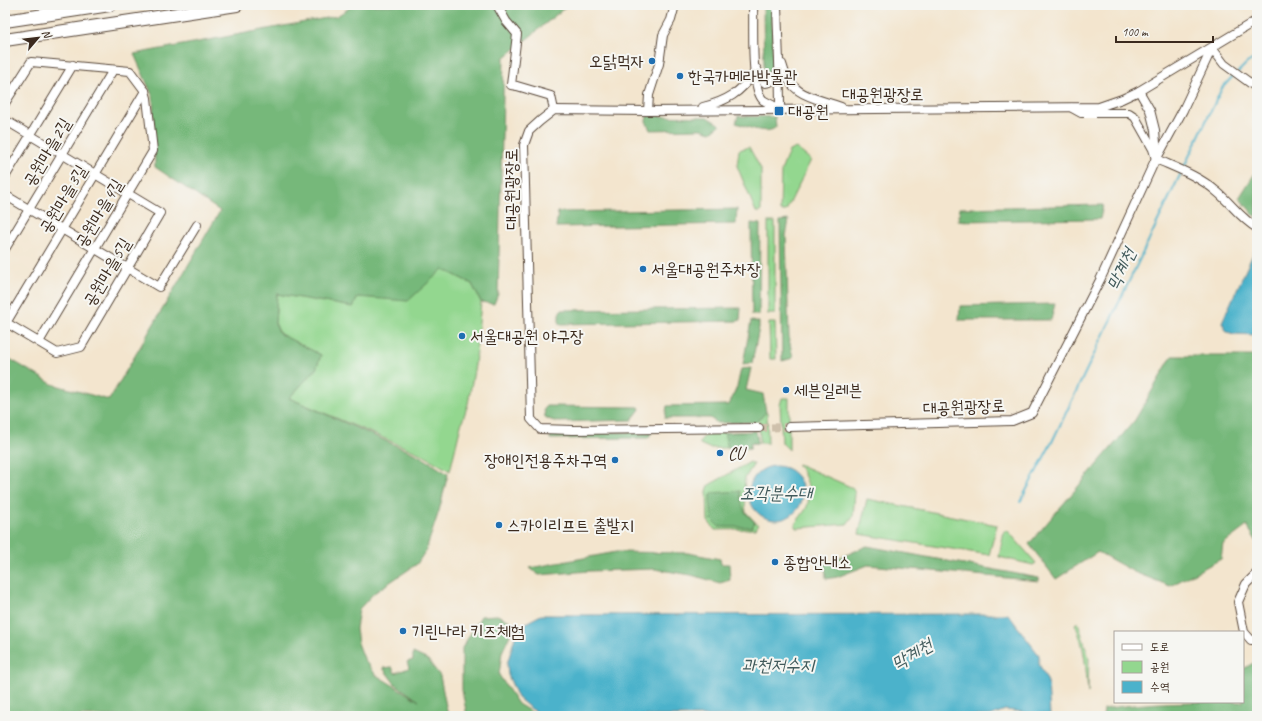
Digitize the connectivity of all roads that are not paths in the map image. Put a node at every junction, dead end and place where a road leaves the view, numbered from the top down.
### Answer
1 (110, 5) edge
2 (237, 5) edge
3 (497, 5) edge
4 (675, 5) edge
5 (754, 5) edge
6 (777, 5) edge
7 (5, 20) edge
8 (1257, 20) edge
9 (8, 41) edge
10 (778, 48) junction
11 (1212, 48) junction
12 (754, 59) junction
13 (73, 65) junction
14 (114, 70) junction
15 (780, 70) junction
16 (755, 72) junction
17 (1257, 88) edge
18 (1139, 90) junction
19 (145, 91) junction
20 (5, 103) edge
21 (1070, 108) junction
22 (846, 109) junction
23 (554, 110) junction
24 (688, 110) junction
25 (780, 110) junction
26 (648, 111) junction
27 (5, 120) edge
28 (30, 134) junction
29 (63, 155) junction
30 (1156, 158) junction
31 (96, 174) junction
32 (5, 177) edge
33 (128, 194) junction
34 (5, 195) edge
35 (29, 210) junction
36 (197, 225) dead end
37 (1257, 228) edge
38 (62, 230) junction
39 (95, 248) junction
40 (5, 249) edge
41 (127, 268) junction
42 (5, 323) edge
43 (39, 342) junction
44 (789, 427) tunnel mouth
45 (760, 428) tunnel mouth
46 (1257, 573) edge
47 (1244, 631) edge
48 (1244, 632) edge
49 (1257, 640) edge

1 - 7 highway
2 - 9 highway
3 - 23 street
4 - 26 street
5 - 12 street
6 - 10 street
8 - 11 street
10 - 15 street
10 - 22 street
11 - 17 street
11 - 18 street
11 - 30 street
12 - 15 street
12 - 16 street
13 - 14 street
13 - 20 street
13 - 28 street
14 - 19 street
14 - 29 street, 공원마을2길
15 - 25 street
16 - 24 street
16 - 25 street
18 - 21 street, 대공원광장로
18 - 30 street, 대공원광장로
19 - 31 street, 공원마을3길
19 - 33 street, 공원마을4길
21 - 22 street, 대공원광장로
21 - 30 street
22 - 25 street, 대공원광장로
23 - 26 street, 대공원광장로
23 - 45 street, 대공원광장로
24 - 25 street, 대공원광장로
24 - 26 street, 대공원광장로
27 - 28 street
28 - 29 street
28 - 32 street
29 - 31 street
29 - 35 street, 공원마을2길
30 - 37 street
30 - 44 street, 대공원광장로
31 - 33 street
31 - 38 street, 공원마을3길
33 - 39 street, 공원마을4길
33 - 41 street, 공원마을5길
34 - 35 street
35 - 38 street
35 - 40 street, 공원마을2길
36 - 41 street
38 - 39 street
38 - 42 street, 공원마을3길
39 - 41 street
39 - 43 street, 공원마을4길
41 - 43 street, 공원마을5길
42 - 43 street
46 - 47 street
48 - 49 street

